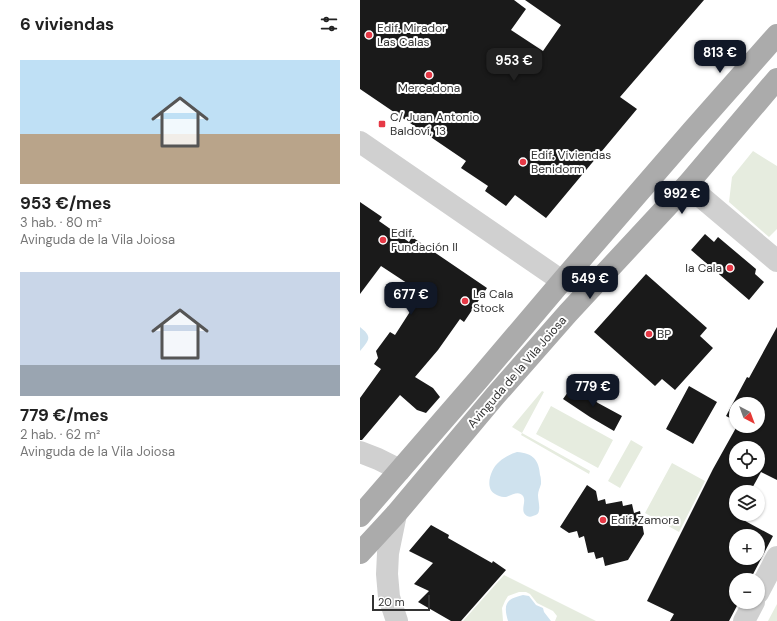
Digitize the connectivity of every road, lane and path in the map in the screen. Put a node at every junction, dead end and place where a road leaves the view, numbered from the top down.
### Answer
1 (777, 35) edge
2 (777, 79) edge
3 (360, 142) edge
4 (687, 185) junction
5 (777, 261) edge
6 (601, 277) junction
7 (567, 284) junction
8 (568, 313) junction
9 (360, 452) edge
10 (400, 470) junction
11 (396, 514) junction
12 (360, 516) edge
13 (360, 553) edge
14 (777, 557) edge
15 (765, 580) edge
16 (750, 609) edge
17 (397, 621) edge
18 (744, 621) edge

1 - 7 main road, Avinguda de la Vila Joiosa
2 - 4 main road, Avinguda de la Vila Joiosa
3 - 7 street
4 - 5 street
4 - 6 main road, Avinguda de la Vila Joiosa
6 - 7 main road
6 - 8 main road, Avinguda de la Vila Joiosa
7 - 8 main road, Avinguda de la Vila Joiosa
7 - 10 main road, Avinguda de la Vila Joiosa
8 - 11 main road, Avinguda de la Vila Joiosa
9 - 10 street
10 - 12 main road, Avinguda de la Vila Joiosa
11 - 13 main road, Avinguda de la Vila Joiosa
11 - 17 street
14 - 15 street
16 - 18 street

